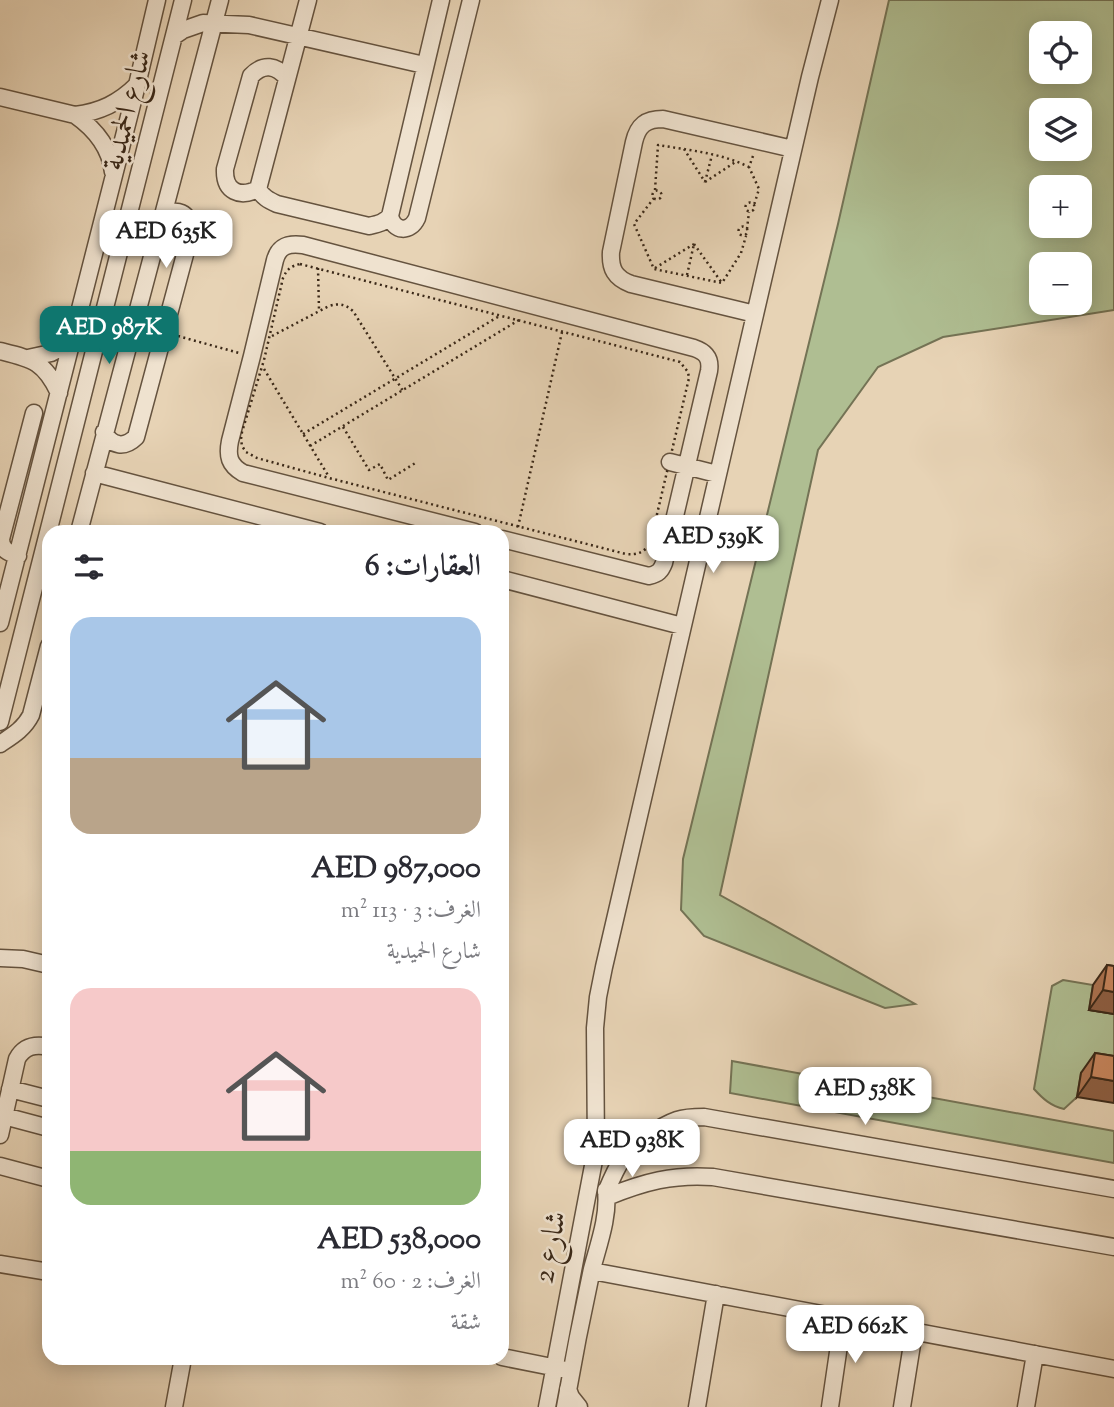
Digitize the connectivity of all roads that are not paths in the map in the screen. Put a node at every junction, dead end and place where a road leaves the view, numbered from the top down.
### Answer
1 (157, 0) edge
2 (183, 0) edge
3 (308, 0) edge
4 (441, 0) edge
5 (471, 0) edge
6 (830, 0) edge
7 (214, 8) edge
8 (434, 28) junction
9 (174, 36) junction
10 (298, 36) junction
11 (462, 37) junction
12 (424, 65) junction
13 (287, 78) junction
14 (137, 85) junction
15 (417, 95) junction
16 (0, 97) edge
17 (445, 103) junction
18 (75, 116) junction
19 (793, 149) junction
20 (114, 176) junction
21 (258, 189) junction
22 (390, 216) junction
23 (161, 218) junction
24 (755, 314) junction
25 (72, 342) junction
26 (0, 351) edge
27 (28, 358) junction
28 (59, 393) junction
29 (34, 413) dead end
30 (104, 432) junction
31 (678, 464) junction
32 (94, 473) junction
33 (718, 474) junction
34 (50, 525) edge
35 (81, 525) edge
36 (293, 525) edge
37 (447, 525) edge
38 (509, 541) edge
39 (42, 557) edge
40 (17, 560) junction
41 (0, 576) edge
42 (509, 581) edge
43 (0, 623) edge
44 (682, 626) junction
45 (42, 673) edge
46 (0, 723) edge
47 (0, 744) edge
48 (0, 958) edge
49 (42, 963) edge
50 (42, 1047) edge
51 (10, 1088) junction
52 (42, 1097) edge
53 (4, 1116) junction
54 (42, 1126) edge
55 (0, 1135) edge
56 (631, 1149) junction
57 (596, 1150) junction
58 (0, 1166) edge
59 (42, 1177) edge
60 (1114, 1189) edge
61 (606, 1195) junction
62 (1114, 1247) edge
63 (0, 1264) edge
64 (42, 1271) edge
65 (592, 1271) junction
66 (716, 1294) junction
67 (843, 1318) junction
68 (914, 1332) junction
69 (1035, 1354) junction
70 (509, 1358) edge
71 (182, 1365) edge
72 (554, 1368) junction
73 (1114, 1369) edge
74 (571, 1371) junction
75 (568, 1390) junction
76 (174, 1407) edge
77 (547, 1407) edge
78 (565, 1407) edge
79 (579, 1407) edge
80 (697, 1407) edge
81 (830, 1407) edge
82 (902, 1407) edge
83 (1026, 1407) edge

1 - 14 street, شارع الحميدية
2 - 9 street, شارع الحميدية
3 - 10 street
4 - 8 street
5 - 11 street
6 - 19 street
7 - 9 street
7 - 10 street
7 - 23 street
8 - 11 street
8 - 12 street
9 - 34 street, شارع الحميدية
10 - 12 street
10 - 13 street
11 - 17 street
12 - 15 street
13 - 21 street
13 - 21 street
14 - 18 street
14 - 20 street, شارع الحميدية
15 - 17 street
15 - 22 street
16 - 18 street
17 - 22 street
18 - 20 street
19 - 24 street
19 - 24 street
20 - 25 street, شارع الحميدية
21 - 22 street
23 - 30 street
23 - 30 street
24 - 33 street
25 - 27 street
25 - 28 street, شارع الحميدية
26 - 27 street
27 - 28 street
28 - 40 street, شارع الحميدية
29 - 40 street
30 - 32 street
31 - 33 street
31 - 37 street
31 - 38 street
32 - 35 street
32 - 36 street
33 - 44 street
39 - 46 street, شارع الحميدية
40 - 41 street
40 - 43 street, شارع الحميدية
42 - 44 street
44 - 57 street
45 - 47 street
48 - 49 street
50 - 51 street
51 - 52 street
51 - 53 street
53 - 54 street
53 - 55 street
56 - 57 street
56 - 60 street
56 - 61 street
57 - 61 street, شارع 2
57 - 72 street, شارع 2
58 - 59 street
61 - 62 street
61 - 65 street, شارع 2
63 - 64 street
65 - 66 street
65 - 74 street, شارع 2
66 - 67 street
66 - 80 street
67 - 68 street
67 - 81 street
68 - 69 street
68 - 82 street
69 - 73 street
69 - 83 street
70 - 72 street
71 - 76 street
72 - 74 street
72 - 77 street, شارع 2
74 - 75 street, شارع 2
75 - 78 street, شارع 2
75 - 79 street

